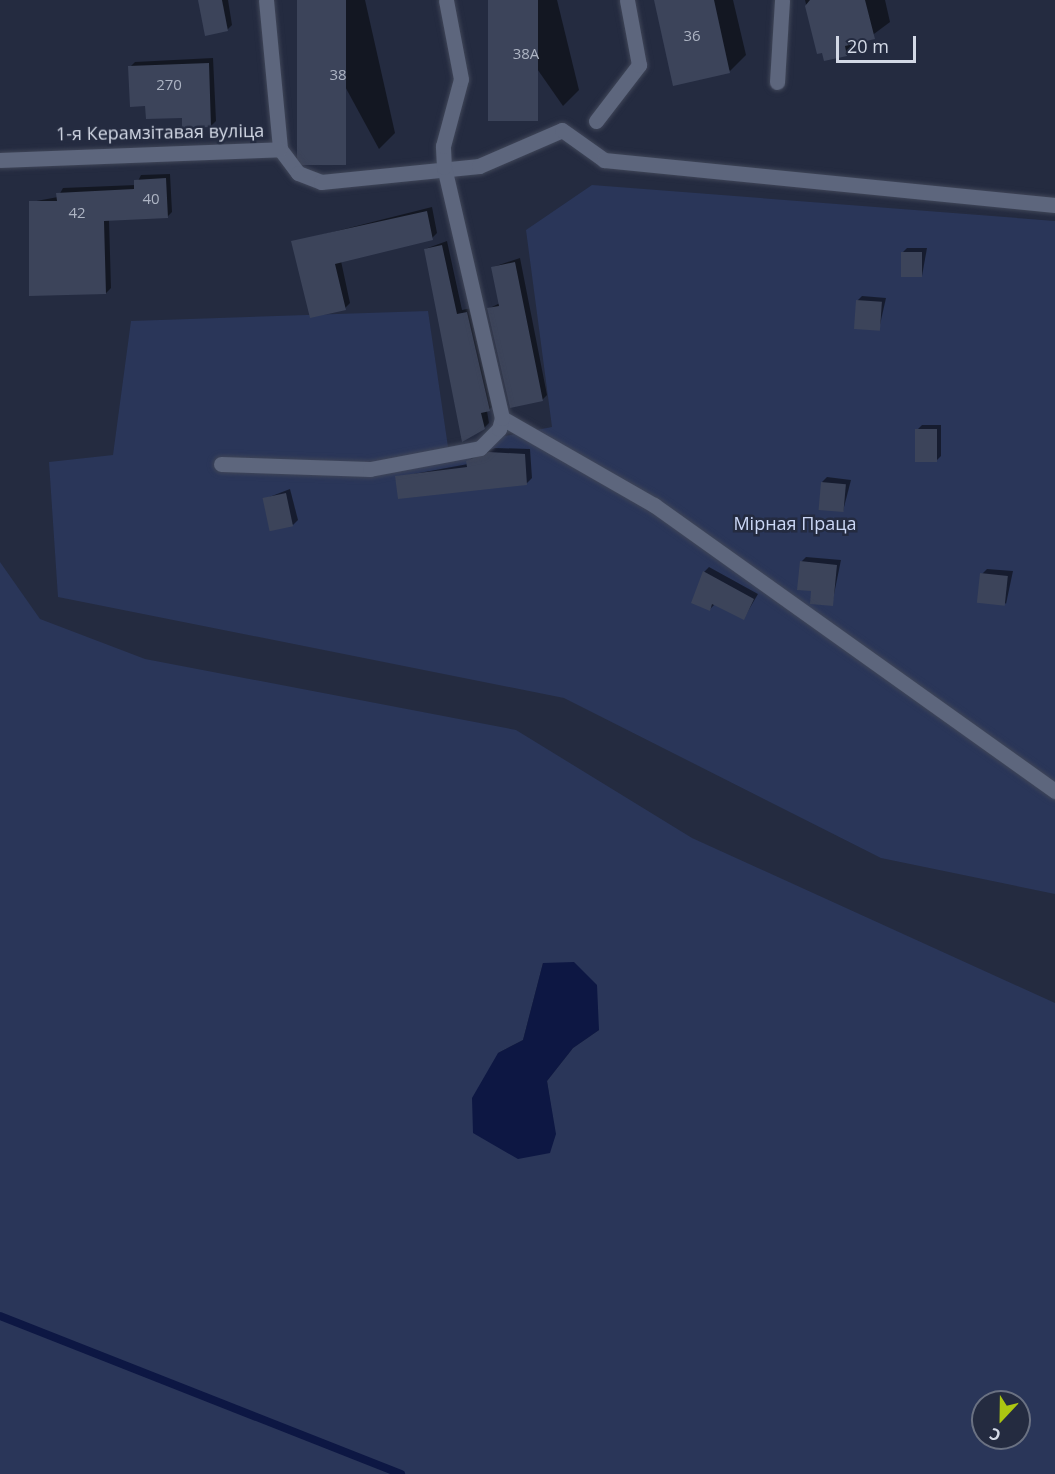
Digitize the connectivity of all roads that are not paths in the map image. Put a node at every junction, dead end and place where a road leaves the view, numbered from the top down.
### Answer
1 (266, 0) edge
2 (446, 0) edge
3 (627, 0) edge
4 (782, 0) edge
5 (777, 82) dead end
6 (596, 122) dead end
7 (280, 149) junction
8 (0, 160) edge
9 (444, 167) junction
10 (1055, 205) edge
11 (502, 418) junction
12 (220, 464) dead end
13 (1055, 791) edge

1 - 7 street, 1-я Керамзітавая вуліца
2 - 9 street
3 - 6 street
4 - 5 street
7 - 8 street, 1-я Керамзітавая вуліца
7 - 9 street
9 - 10 street
9 - 11 street
11 - 12 street
11 - 13 street

